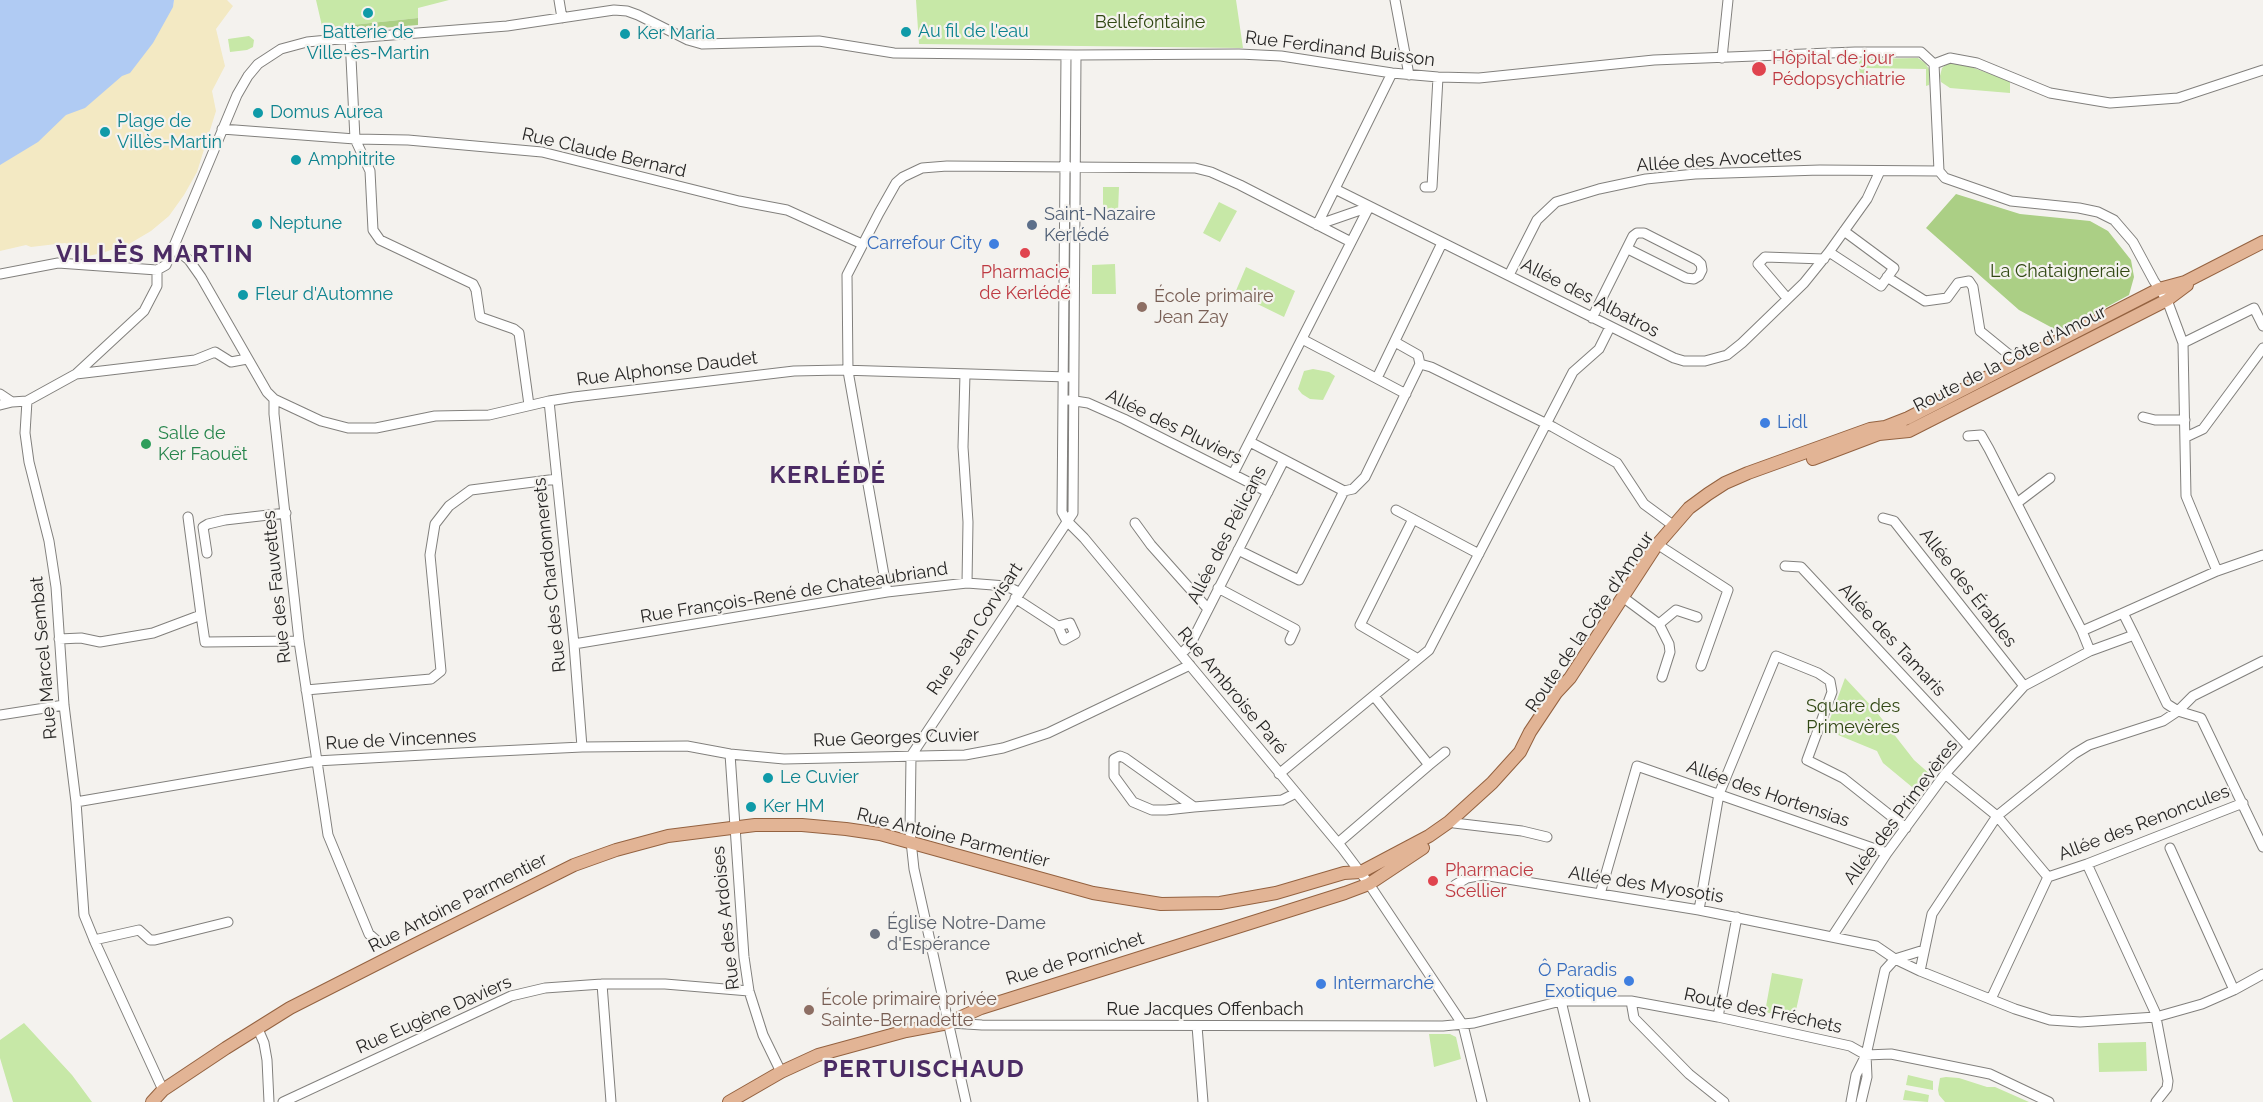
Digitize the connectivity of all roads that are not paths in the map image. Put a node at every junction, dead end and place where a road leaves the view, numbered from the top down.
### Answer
1 (559, 0) edge
2 (1395, 0) edge
3 (1728, 0) edge
4 (562, 18) junction
5 (350, 38) junction
6 (1071, 55) junction
7 (1722, 58) junction
8 (1934, 64) junction
9 (2263, 70) edge
10 (1392, 73) junction
11 (1408, 75) junction
12 (1438, 77) junction
13 (222, 129) junction
14 (356, 139) junction
15 (1070, 167) junction
16 (1880, 171) junction
17 (1939, 171) junction
18 (1425, 187) dead end
19 (1335, 189) junction
20 (1369, 207) junction
21 (1317, 225) junction
22 (1844, 231) junction
23 (1351, 242) junction
24 (2263, 242) edge
25 (1442, 243) junction
26 (862, 244) junction
27 (2263, 247) edge
28 (174, 248) junction
29 (1628, 249) junction
30 (1827, 255) junction
31 (157, 270) junction
32 (0, 274) edge
33 (1509, 275) junction
34 (1887, 278) junction
35 (2159, 289) junction
36 (1787, 298) junction
37 (2167, 300) junction
38 (1592, 318) junction
39 (2263, 326) edge
40 (1610, 327) junction
41 (1302, 339) junction
42 (1395, 342) junction
43 (2182, 343) junction
44 (2263, 348) edge
45 (248, 359) junction
46 (2018, 362) junction
47 (1420, 364) junction
48 (848, 370) junction
49 (76, 374) junction
50 (966, 374) junction
51 (1069, 377) junction
52 (1377, 378) junction
53 (0, 394) edge
54 (1406, 394) junction
55 (274, 399) junction
56 (1063, 400) junction
57 (1074, 400) junction
58 (549, 401) junction
59 (12, 402) junction
60 (27, 402) junction
61 (0, 405) edge
62 (529, 405) junction
63 (2143, 417) dead end
64 (2185, 420) junction
65 (1545, 424) junction
66 (1968, 436) dead end
67 (2186, 437) junction
68 (1250, 442) junction
69 (1284, 460) junction
70 (1233, 474) junction
71 (557, 478) junction
72 (2050, 478) dead end
73 (1344, 491) junction
74 (1268, 492) junction
75 (2017, 503) junction
76 (1396, 510) dead end
77 (286, 513) junction
78 (188, 517) dead end
79 (1882, 518) dead end
80 (1413, 519) junction
81 (1067, 521) junction
82 (1135, 523) dead end
83 (1674, 526) junction
84 (1660, 546) junction
85 (1238, 550) junction
86 (207, 553) dead end
87 (1479, 554) junction
88 (2263, 555) edge
89 (1785, 566) dead end
90 (2217, 572) junction
91 (967, 583) junction
92 (1218, 588) junction
93 (887, 592) junction
94 (1017, 595) junction
95 (1624, 598) junction
96 (1208, 609) junction
97 (2123, 613) junction
98 (201, 615) junction
99 (1697, 617) dead end
100 (1659, 624) junction
101 (1058, 626) dead end
102 (2082, 631) junction
103 (2134, 635) junction
104 (58, 639) junction
105 (1290, 640) dead end
106 (299, 641) junction
107 (574, 644) junction
108 (2090, 651) junction
109 (1181, 654) junction
110 (1418, 658) junction
111 (2263, 661) edge
112 (1190, 665) junction
113 (1701, 666) dead end
114 (1662, 677) dead end
115 (2024, 686) junction
116 (306, 690) junction
117 (1374, 696) junction
118 (64, 705) junction
119 (2178, 711) junction
120 (0, 716) edge
121 (582, 747) junction
122 (1969, 747) junction
123 (1445, 752) dead end
124 (730, 754) junction
125 (911, 756) junction
126 (316, 761) junction
127 (1429, 765) junction
128 (1280, 774) junction
129 (1945, 774) junction
130 (1296, 793) junction
131 (1719, 794) junction
132 (76, 802) junction
133 (2242, 803) junction
134 (1194, 807) junction
135 (1997, 816) junction
136 (1454, 823) junction
137 (734, 827) junction
138 (1905, 828) junction
139 (1547, 837) dead end
140 (911, 842) junction
141 (1338, 843) junction
142 (2263, 847) edge
143 (2170, 848) dead end
144 (1405, 849) joint
145 (1887, 853) junction
146 (2087, 864) junction
147 (1361, 872) junction
148 (2048, 877) junction
149 (1369, 884) junction
150 (1455, 885) dead end
151 (1600, 894) junction
152 (1699, 910) junction
153 (1737, 917) junction
154 (228, 922) dead end
155 (1832, 937) junction
156 (94, 940) junction
157 (377, 941) dead end
158 (1924, 950) junction
159 (1895, 959) junction
160 (1920, 971) junction
161 (2263, 974) edge
162 (602, 984) junction
163 (2234, 990) junction
164 (749, 991) junction
165 (1991, 999) junction
166 (1561, 1001) junction
167 (1631, 1001) junction
168 (1718, 1017) junction
169 (2156, 1017) junction
170 (948, 1023) junction
171 (1463, 1025) junction
172 (1197, 1026) junction
173 (258, 1029) junction
174 (1866, 1055) junction
175 (781, 1072) junction
176 (163, 1090) junction
177 (153, 1102) edge
178 (269, 1102) edge
179 (283, 1102) edge
180 (610, 1102) edge
181 (729, 1102) edge
182 (966, 1102) edge
183 (1203, 1102) edge
184 (1482, 1102) edge
185 (1585, 1102) edge
186 (1724, 1102) edge
187 (1851, 1102) edge
188 (1861, 1102) edge
189 (2049, 1102) edge
190 (2156, 1102) edge

1 - 4 street
2 - 11 street
3 - 7 street
4 - 5 street, Rue Ferdinand Buisson
4 - 6 street, Rue Ferdinand Buisson
5 - 13 street, Rue Ferdinand Buisson
5 - 14 street
6 - 10 street, Rue Ferdinand Buisson
6 - 15 street
7 - 8 street, Rue Ferdinand Buisson
7 - 12 street, Rue Ferdinand Buisson
8 - 9 street
8 - 17 street
10 - 11 street, Rue Ferdinand Buisson
10 - 19 street
11 - 12 street, Rue Ferdinand Buisson
12 - 18 street
13 - 14 street, Rue Claude Bernard
13 - 28 street, Rue Ferdinand Buisson
14 - 26 street, Rue Claude Bernard
14 - 62 street
15 - 21 street
15 - 26 street
15 - 51 street
16 - 17 street, Allée des Avocettes
16 - 22 street, Allée des Albatros
16 - 33 street, Allée des Avocettes
17 - 35 street
19 - 20 street, Allée des Albatros
19 - 21 street
20 - 21 street
20 - 23 street
20 - 25 street, Allée des Albatros
21 - 23 street
22 - 30 street, Allée des Albatros
22 - 34 street
23 - 41 street
24 - 35 main road, Route de la Côte d'Amour
25 - 33 street, Allée des Albatros
25 - 42 street
26 - 48 street
27 - 37 main road, Route de la Côte d'Amour
28 - 31 street, Rue Ferdinand Buisson
28 - 45 street
29 - 29 street
29 - 38 street
30 - 34 street
30 - 36 street, Allée des Albatros
30 - 36 street
31 - 32 street
31 - 49 street
33 - 38 street, Allée des Albatros
34 - 46 street
35 - 37 street
35 - 46 main road, Route de la Côte d'Amour
36 - 40 street, Allée des Albatros
37 - 43 street
37 - 84 main road, Route de la Côte d'Amour
38 - 40 street, Allée des Albatros
39 - 43 street
40 - 65 street
41 - 52 street
41 - 68 street
42 - 47 street
42 - 52 street
43 - 64 street
44 - 67 street
45 - 49 street
45 - 55 street
46 - 83 main road, Route de la Côte d'Amour
47 - 54 street
47 - 65 street
48 - 50 street, Rue Alphonse Daudet
48 - 58 street, Rue Alphonse Daudet
48 - 93 street
49 - 60 street
50 - 51 street, Rue Alphonse Daudet
50 - 91 street
51 - 56 street
51 - 57 street
52 - 54 street
53 - 59 street
54 - 73 street
55 - 62 street, Rue Alphonse Daudet
55 - 77 street, Rue des Fauvettes
56 - 57 street, Allée des Pluviers
56 - 81 street
57 - 70 street, Allée des Pluviers
57 - 81 street
58 - 62 street, Rue Alphonse Daudet
58 - 71 street, Rue des Chardonnerets
59 - 60 street
59 - 61 street
60 - 104 street, Rue Marcel Sembat
63 - 64 street
64 - 67 street
65 - 83 street
65 - 87 street
66 - 75 street
67 - 90 street
68 - 69 street
68 - 70 street
69 - 73 street
69 - 74 street, Allée des Pélicans
70 - 74 street, Allée des Pluviers
71 - 107 street, Rue des Chardonnerets
71 - 116 street
72 - 75 street
73 - 85 street
74 - 85 street, Allée des Pélicans
75 - 102 street
76 - 80 street
77 - 86 street
77 - 106 street, Rue des Fauvettes
78 - 98 street
79 - 115 street, Allée des Érables
80 - 87 street
80 - 110 street
81 - 94 street, Rue Jean Corvisart
81 - 109 street, Rue Ambroise Paré
82 - 96 street
83 - 144 main road, Route de la Côte d'Amour
84 - 95 main road, Route de la Côte d'Amour
84 - 113 street
85 - 92 street, Allée des Pélicans
87 - 110 street
88 - 90 street
89 - 122 street, Allée des Tamaris
90 - 97 street
91 - 93 street, Rue François-René de Chateaubriand
91 - 94 street, Rue François-René de Chateaubriand
92 - 96 street, Allée des Pélicans
92 - 105 street
93 - 107 street, Rue François-René de Chateaubriand
94 - 101 street, Rue François-René de Chateaubriand
94 - 125 street, Rue Jean Corvisart
95 - 100 street
95 - 136 main road, Route de la Côte d'Amour
96 - 109 street, Allée des Pélicans
97 - 102 street
97 - 103 street
98 - 104 street
98 - 106 street
99 - 100 street
100 - 114 street
102 - 108 street
103 - 108 street, Allée des Primevères
103 - 119 street
104 - 118 street, Rue Marcel Sembat
106 - 116 street, Rue des Fauvettes
107 - 121 street, Rue des Chardonnerets
108 - 115 street, Allée des Primevères
109 - 112 street, Rue Ambroise Paré
110 - 117 street
111 - 119 street
112 - 125 street, Rue Georges Cuvier
112 - 128 street, Rue Ambroise Paré
115 - 122 street, Allée des Primevères
116 - 126 street, Rue des Fauvettes
117 - 127 street
117 - 128 street
118 - 120 street
118 - 132 street, Rue Marcel Sembat
119 - 133 street
119 - 135 street
121 - 124 street, Rue de Vincennes
121 - 126 street, Rue de Vincennes
122 - 129 street, Allée des Primevères
123 - 127 street
124 - 125 street, Rue Georges Cuvier
124 - 137 street, Rue des Ardoises
125 - 140 street
126 - 132 street, Rue de Vincennes
126 - 157 street, Rue des Fauvettes
127 - 141 street
128 - 130 street, Rue Ambroise Paré
129 - 135 street
129 - 138 street, Allée des Primevères
130 - 134 street
130 - 141 street, Rue Ambroise Paré
131 - 138 street
131 - 145 street, Allée des Hortensias
131 - 151 street, Allée des Hortensias
131 - 152 street
132 - 156 street, Rue Marcel Sembat
133 - 142 street
133 - 146 street, Allée des Renoncules
134 - 134 street
135 - 148 street
135 - 158 street
136 - 139 street
136 - 149 main road, Route de la Côte d'Amour
137 - 140 main road, Rue Antoine Parmentier
137 - 164 street, Rue des Ardoises
137 - 173 main road, Rue Antoine Parmentier
138 - 145 street, Allée des Primevères
140 - 147 main road, Rue Antoine Parmentier
140 - 170 street
141 - 147 street, Rue Ambroise Paré
143 - 163 street
144 - 147 main road, Rue Antoine Parmentier
145 - 155 street, Allée des Primevères
146 - 148 street, Allée des Renoncules
146 - 169 street
147 - 149 street, Rue Ambroise Paré
148 - 165 street, Allée des Renoncules
149 - 170 main road, Rue de Pornichet
149 - 171 street, Rue Ambroise Paré
150 - 151 street, Allée des Myosotis
151 - 152 street, Allée des Myosotis
152 - 153 street, Allée des Myosotis
153 - 155 street, Allée des Myosotis
153 - 168 street
154 - 156 street
155 - 159 street, Allée des Myosotis
156 - 176 street, Rue Marcel Sembat
158 - 159 street
158 - 160 street
159 - 160 street, Allée des Myosotis
159 - 174 street
160 - 165 street, Allée des Myosotis
161 - 163 street, Allée des Myosotis
162 - 164 street, Rue Eugène Daviers
162 - 179 street, Rue Eugène Daviers
162 - 180 street
163 - 169 street, Allée des Myosotis
164 - 175 street, Rue des Ardoises
165 - 169 street, Allée des Myosotis
166 - 167 street, Route des Fréchets
166 - 171 street, Route des Fréchets
166 - 185 street
167 - 168 street, Route des Fréchets
167 - 186 street
168 - 174 street, Route des Fréchets
169 - 190 street
170 - 172 street, Rue Jacques Offenbach
170 - 175 main road, Rue de Pornichet
170 - 182 street
171 - 172 street, Rue Jacques Offenbach
171 - 184 street, Rue Ambroise Paré
172 - 183 street
173 - 176 main road, Rue Antoine Parmentier
173 - 178 street
174 - 187 street
174 - 188 street
174 - 189 street, Route des Fréchets
175 - 181 main road, Rue de Pornichet
176 - 177 main road, Rue Antoine Parmentier

